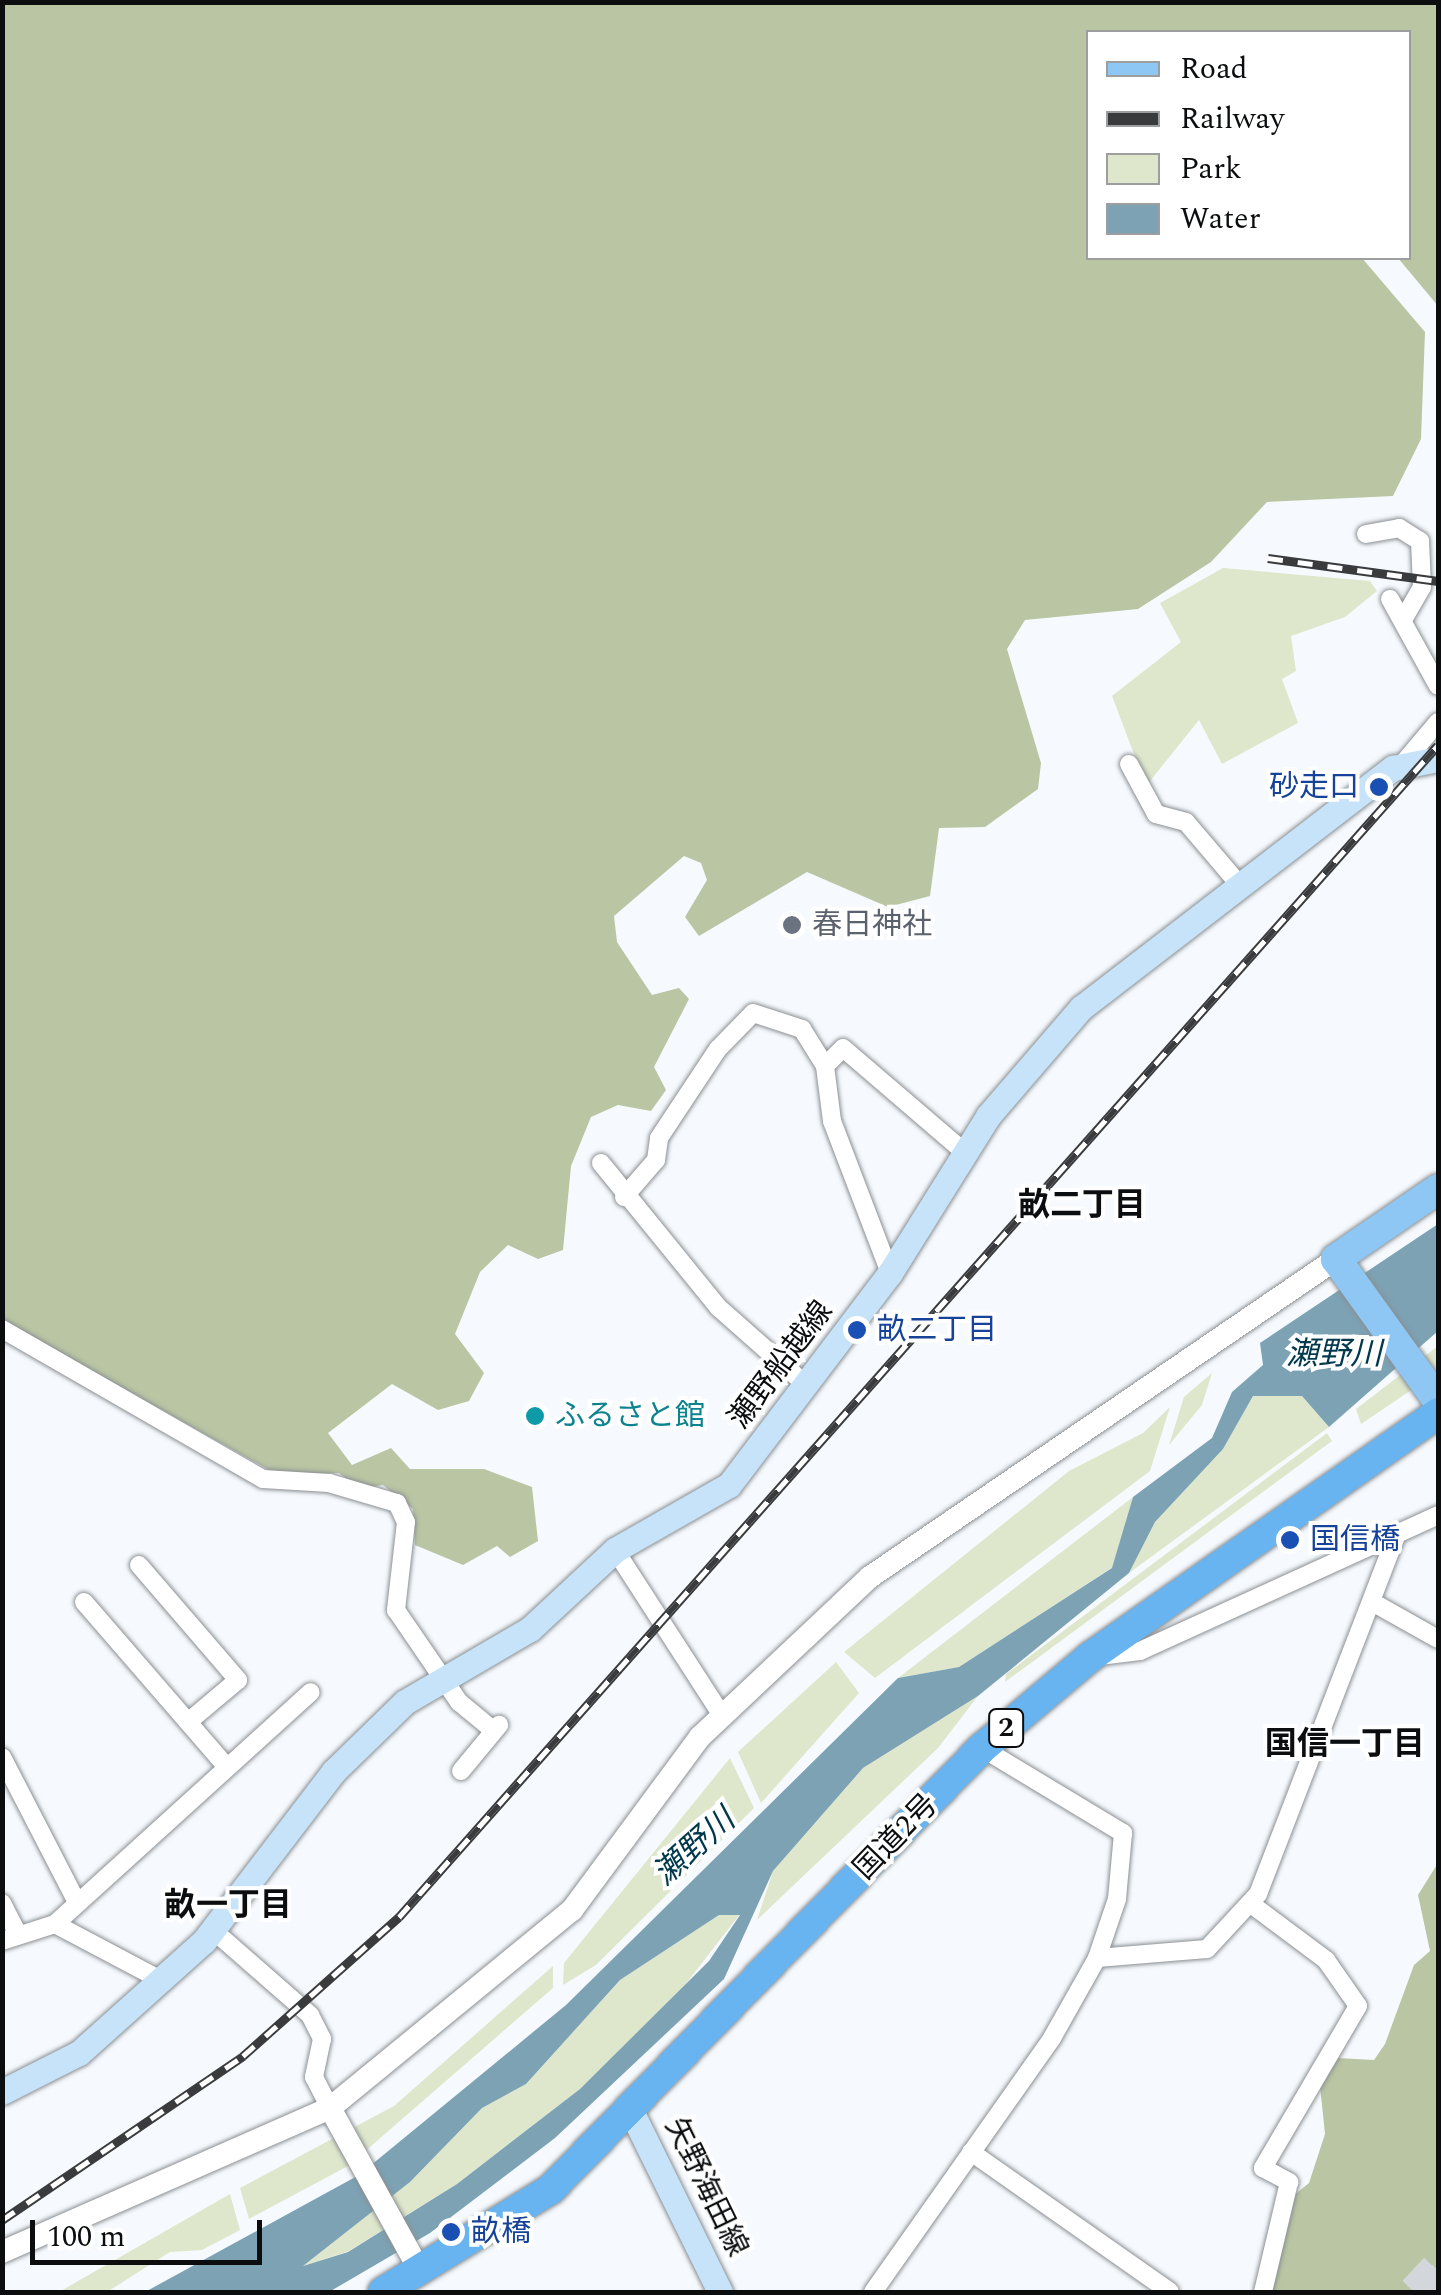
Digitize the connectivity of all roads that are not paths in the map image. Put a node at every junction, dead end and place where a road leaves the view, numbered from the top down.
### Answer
1 (1366, 534) dead end
2 (1390, 599) dead end
3 (1402, 621) junction
4 (1438, 686) edge
5 (1438, 722) edge
6 (1438, 758) edge
7 (1405, 761) junction
8 (1129, 764) dead end
9 (1238, 883) junction
10 (825, 1066) junction
11 (964, 1151) junction
12 (601, 1163) dead end
13 (1438, 1189) edge
14 (624, 1198) junction
15 (1339, 1263) junction
16 (890, 1274) junction
17 (2, 1330) edge
18 (806, 1385) junction
19 (1435, 1400) edge
20 (1438, 1515) edge
21 (1396, 1536) junction
22 (615, 1550) junction
23 (139, 1564) dead end
24 (84, 1602) dead end
25 (1374, 1602) junction
26 (1438, 1639) edge
27 (1090, 1657) junction
28 (445, 1678) junction
29 (312, 1692) dead end
30 (720, 1714) junction
31 (188, 1722) junction
32 (982, 1748) junction
33 (2, 1757) edge
34 (227, 1767) junction
35 (461, 1771) dead end
36 (77, 1902) junction
37 (2, 1903) edge
38 (1251, 1904) junction
39 (54, 1924) junction
40 (214, 1931) junction
41 (10, 1938) edge
42 (1097, 1958) junction
43 (155, 1977) junction
44 (2, 2092) edge
45 (632, 2111) junction
46 (335, 2118) junction
47 (971, 2152) junction
48 (2, 2252) edge
49 (415, 2260) junction
50 (383, 2292) edge
51 (720, 2292) edge
52 (873, 2292) edge
53 (1170, 2292) edge
54 (1263, 2292) edge

1 - 3 street
2 - 3 street
3 - 4 street
5 - 7 street
6 - 7 main road
7 - 9 main road, 瀬野船越線
8 - 9 street
9 - 11 main road, 瀬野船越線
10 - 11 street
10 - 14 street
10 - 16 street
11 - 16 main road, 瀬野船越線
12 - 14 street
13 - 15 main road
14 - 18 street
15 - 19 main road
15 - 30 street
16 - 18 main road, 瀬野船越線
17 - 28 street
18 - 22 main road, 瀬野船越線
19 - 27 highway, 国道2号 / 2
20 - 21 street
21 - 25 street
21 - 27 street
22 - 28 main road, 瀬野船越線
22 - 30 street
23 - 31 street
24 - 31 street
25 - 26 street
25 - 38 street
27 - 32 highway, 国道2号 / 2
28 - 35 street
28 - 40 main road, 瀬野船越線
29 - 34 street
30 - 46 street
31 - 34 street
32 - 42 street
32 - 45 highway, 国道2号 / 2
33 - 36 street
34 - 36 street
36 - 39 street
37 - 41 street
38 - 42 street
38 - 54 street
39 - 41 street
39 - 43 street
40 - 43 main road, 瀬野船越線
40 - 46 street
42 - 47 street
43 - 44 main road, 瀬野船越線
45 - 49 highway, 国道2号 / 2
45 - 51 main road, 矢野海田線
46 - 48 street
46 - 49 street
47 - 52 street
47 - 53 street
49 - 50 highway, 国道2号 / 2

